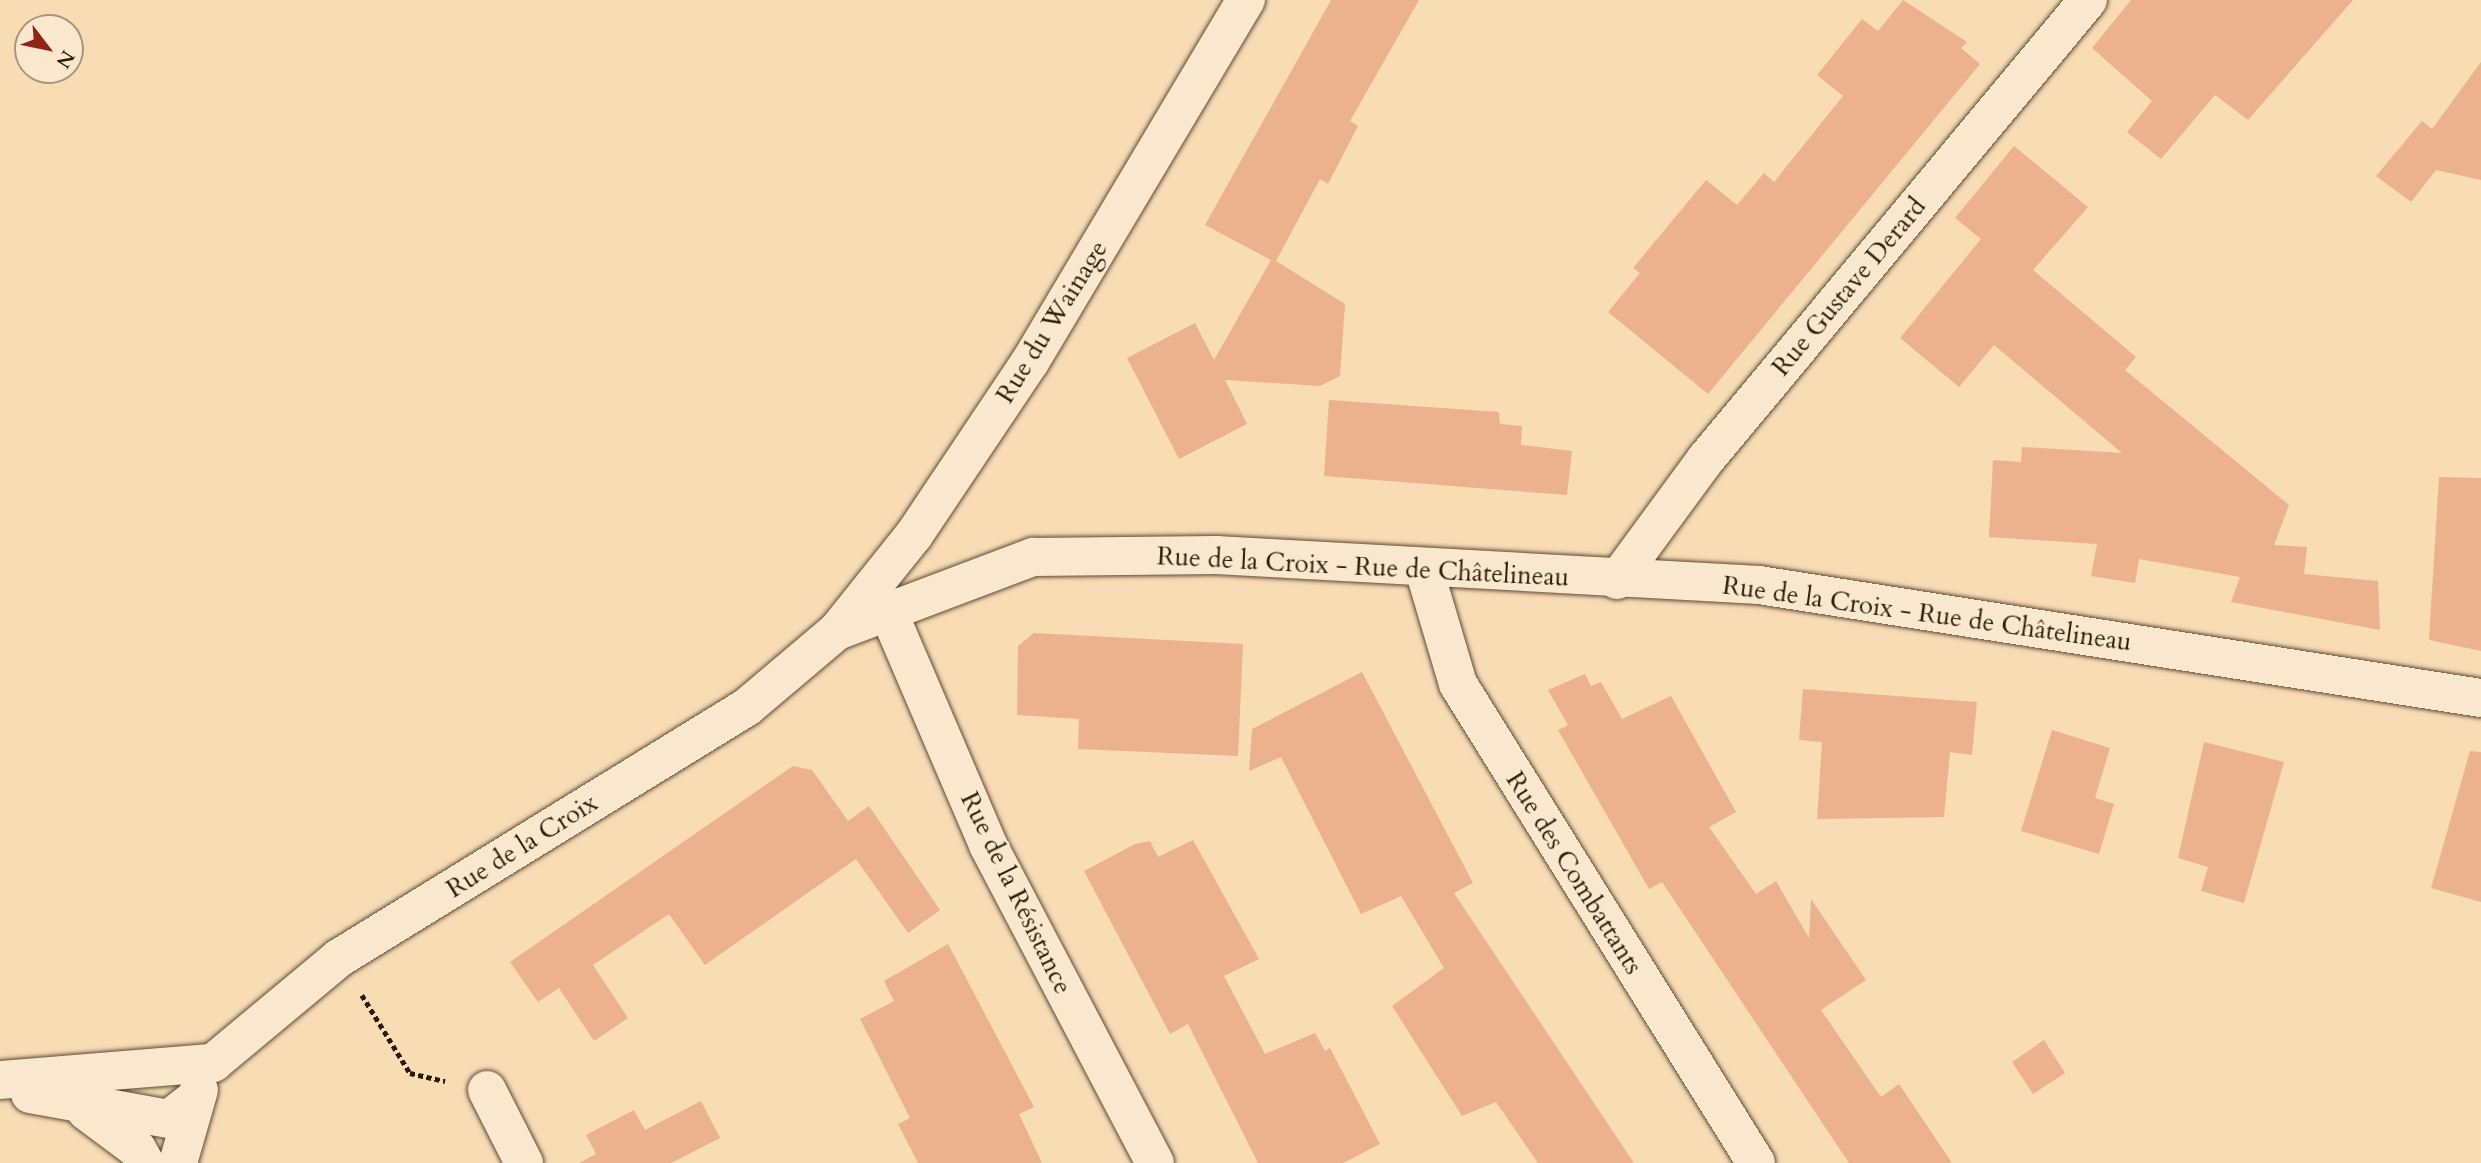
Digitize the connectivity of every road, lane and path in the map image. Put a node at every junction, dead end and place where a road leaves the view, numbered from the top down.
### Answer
1 (1246, 0) edge
2 (2088, 0) edge
3 (1033, 557) joint
4 (1424, 569) junction
5 (1617, 580) junction
6 (890, 616) junction
7 (837, 631) junction
8 (2481, 698) edge
9 (339, 958) junction
10 (213, 1063) junction
11 (0, 1080) edge
12 (487, 1090) joint
13 (0, 1093) edge
14 (65, 1096) junction
15 (195, 1099) junction
16 (145, 1163) edge
17 (178, 1163) edge
18 (524, 1163) edge
19 (1155, 1163) edge
20 (1756, 1163) edge

1 - 7 street, Rue du Wainage
2 - 5 street, Rue Gustave Derard
3 - 4 street, Rue de la Croix - Rue de Châtelineau
3 - 6 street, Rue de la Croix
4 - 5 street, Rue de la Croix - Rue de Châtelineau
4 - 20 street, Rue des Combattants
5 - 8 street, Rue de la Croix - Rue de Châtelineau
6 - 7 street, Rue de la Croix
6 - 19 street, Rue de la Résistance
7 - 9 street, Rue de la Croix
9 - 10 street, Rue de la Croix
9 - 12 path
10 - 11 street
10 - 15 street
12 - 18 street
13 - 14 street
14 - 15 street
14 - 16 street
15 - 17 street

